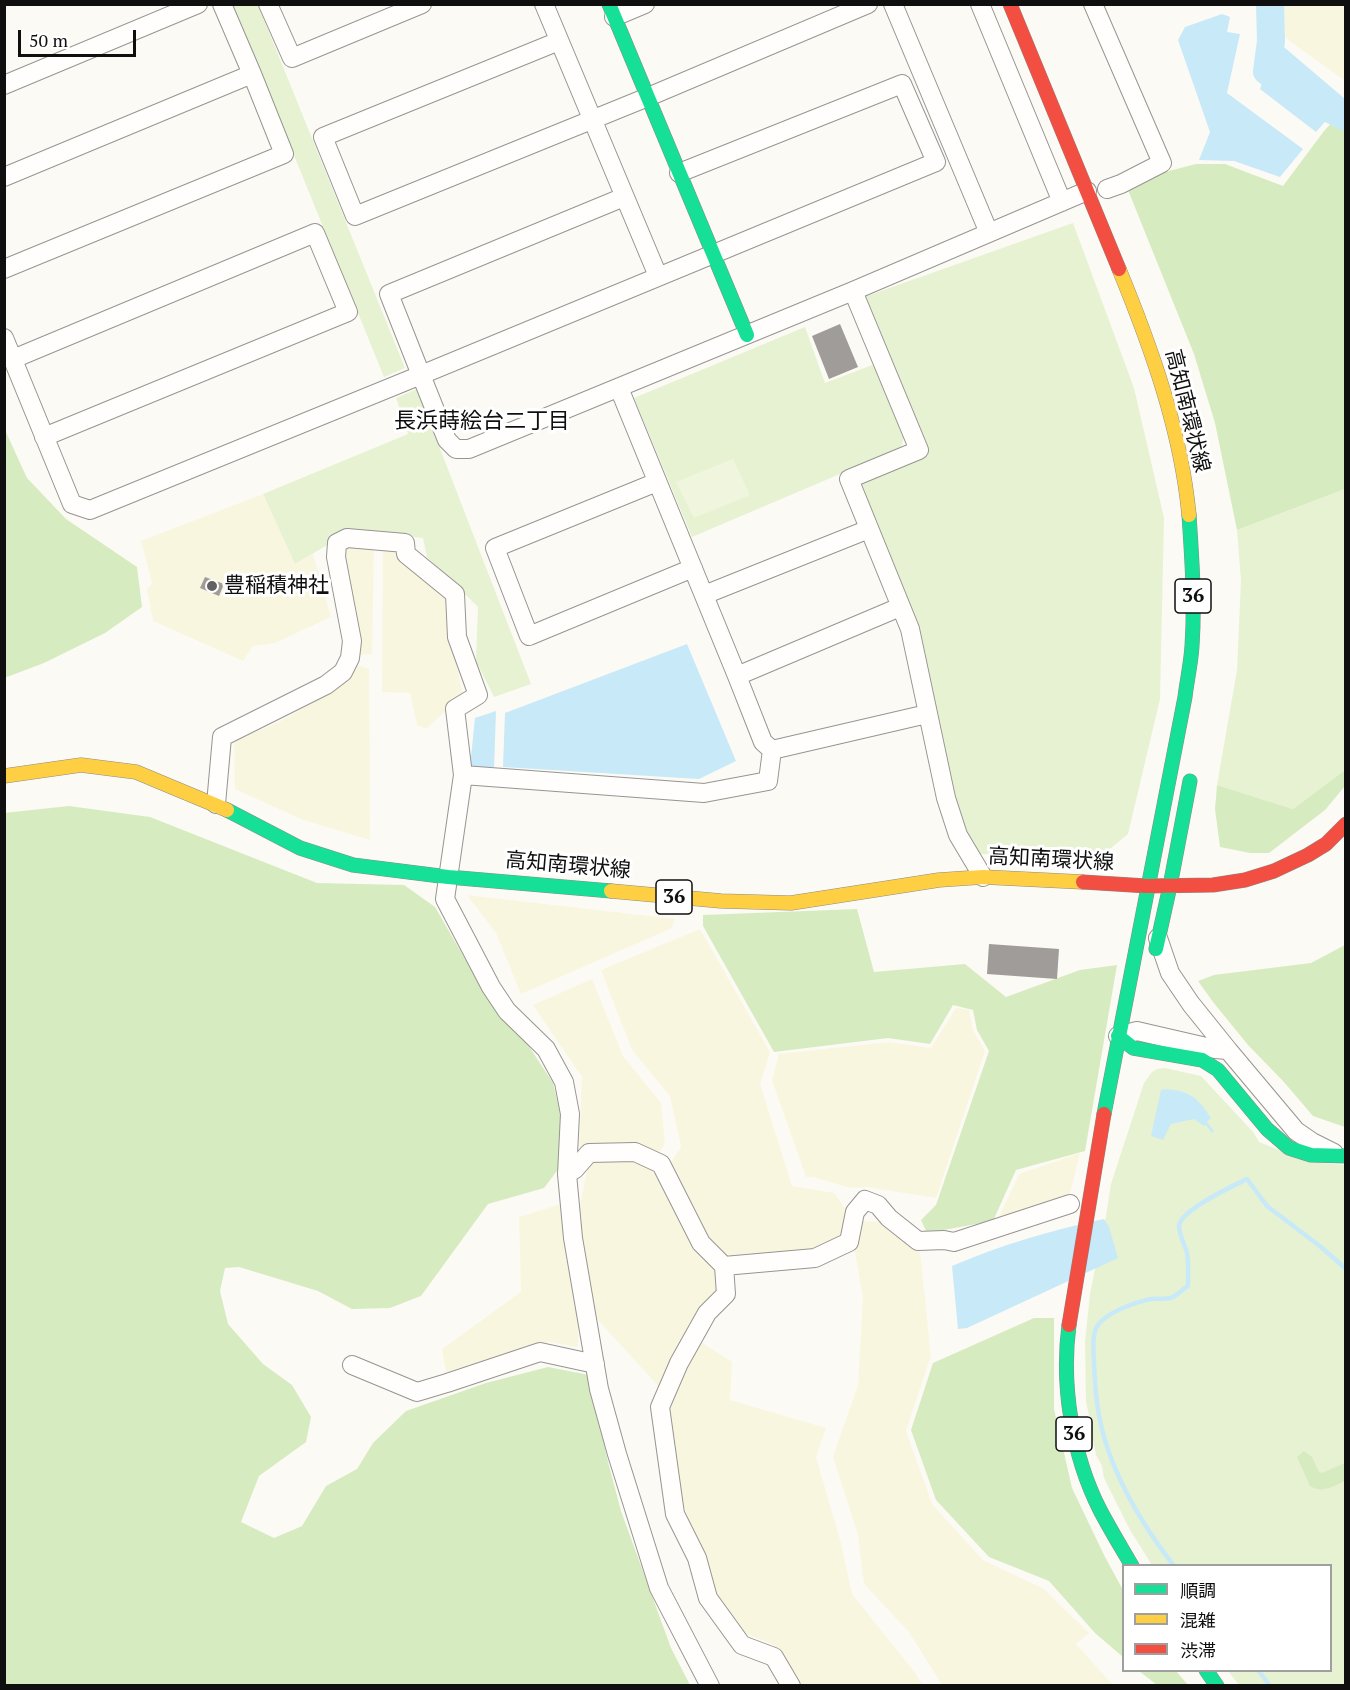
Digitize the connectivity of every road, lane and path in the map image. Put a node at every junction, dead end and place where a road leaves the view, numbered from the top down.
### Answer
1 (198, 4) edge
2 (222, 4) edge
3 (268, 4) edge
4 (422, 4) edge
5 (544, 4) edge
6 (645, 4) edge
7 (868, 4) edge
8 (892, 4) edge
9 (980, 4) edge
10 (1010, 4) edge
11 (1093, 4) edge
12 (612, 11) edge
13 (559, 41) junction
14 (252, 74) junction
15 (4, 85) edge
16 (648, 97) junction
17 (593, 119) junction
18 (679, 173) junction
19 (4, 177) edge
20 (1107, 189) dead end
21 (1087, 191) junction
22 (624, 197) junction
23 (1062, 202) junction
24 (989, 233) junction
25 (713, 255) junction
26 (4, 269) edge
27 (658, 276) junction
28 (853, 291) junction
29 (747, 335) junction
30 (4, 338) edge
31 (13, 359) junction
32 (421, 375) junction
33 (619, 388) junction
34 (44, 437) junction
35 (657, 482) junction
36 (869, 529) junction
37 (693, 568) junction
38 (704, 595) junction
39 (900, 607) junction
40 (738, 676) junction
41 (927, 714) junction
42 (772, 750) junction
43 (1192, 770) dead end
44 (4, 776) edge
45 (463, 776) junction
46 (216, 804) junction
47 (1346, 824) edge
48 (448, 877) junction
49 (982, 877) junction
50 (1148, 886) junction
51 (1170, 886) junction
52 (1158, 938) junction
53 (1153, 961) dead end
54 (1119, 1036) junction
55 (1135, 1039) junction
56 (1228, 1050) junction
57 (1115, 1131) dead end
58 (1342, 1156) edge
59 (567, 1174) junction
60 (1071, 1204) dead end
61 (1089, 1210) junction
62 (724, 1266) junction
63 (595, 1364) junction
64 (352, 1365) dead end
65 (1131, 1564) edge
66 (1207, 1672) edge
67 (710, 1686) edge
68 (791, 1686) edge
69 (1217, 1686) edge

1 - 15 street
2 - 14 street
3 - 4 street
5 - 13 street
6 - 12 street
7 - 16 street
8 - 24 street
9 - 23 street
10 - 21 main road, 高知南環状線 / 36
11 - 20 street
12 - 16 main road
13 - 17 street
13 - 17 street
14 - 19 street
14 - 26 street
16 - 17 street
16 - 18 main road
17 - 22 street
18 - 25 main road
18 - 25 street
21 - 23 street
21 - 50 main road, 高知南環状線 / 36
22 - 27 street
22 - 32 street
23 - 24 street
24 - 28 street
25 - 27 street
25 - 29 main road
27 - 32 street
28 - 29 street
28 - 36 street
29 - 33 street
30 - 31 street
31 - 34 street
31 - 34 street
32 - 33 street
32 - 34 street
33 - 35 street
35 - 37 street
35 - 37 street
36 - 38 street
36 - 39 street
37 - 38 street
38 - 40 street
39 - 40 street
39 - 41 street
40 - 42 street
41 - 42 street
41 - 49 street
42 - 45 street
43 - 51 main road
44 - 46 main road, 高知南環状線 / 36
45 - 46 street
45 - 48 street
46 - 48 main road, 高知南環状線 / 36
47 - 51 main road, 高知南環状線 / 36
48 - 49 main road, 高知南環状線 / 36
48 - 59 street
49 - 50 main road, 高知南環状線 / 36
50 - 51 main road, 高知南環状線 / 36
50 - 54 main road, 高知南環状線 / 36
51 - 52 main road
52 - 53 main road
52 - 56 street
54 - 55 street
54 - 61 main road, 高知南環状線 / 36
55 - 56 street
55 - 58 main road
56 - 58 street
57 - 61 main road, 高知南環状線 / 36
59 - 62 street
59 - 63 street
60 - 62 street
61 - 65 main road, 高知南環状線 / 36
62 - 68 street
63 - 64 street
63 - 67 street
66 - 69 main road

